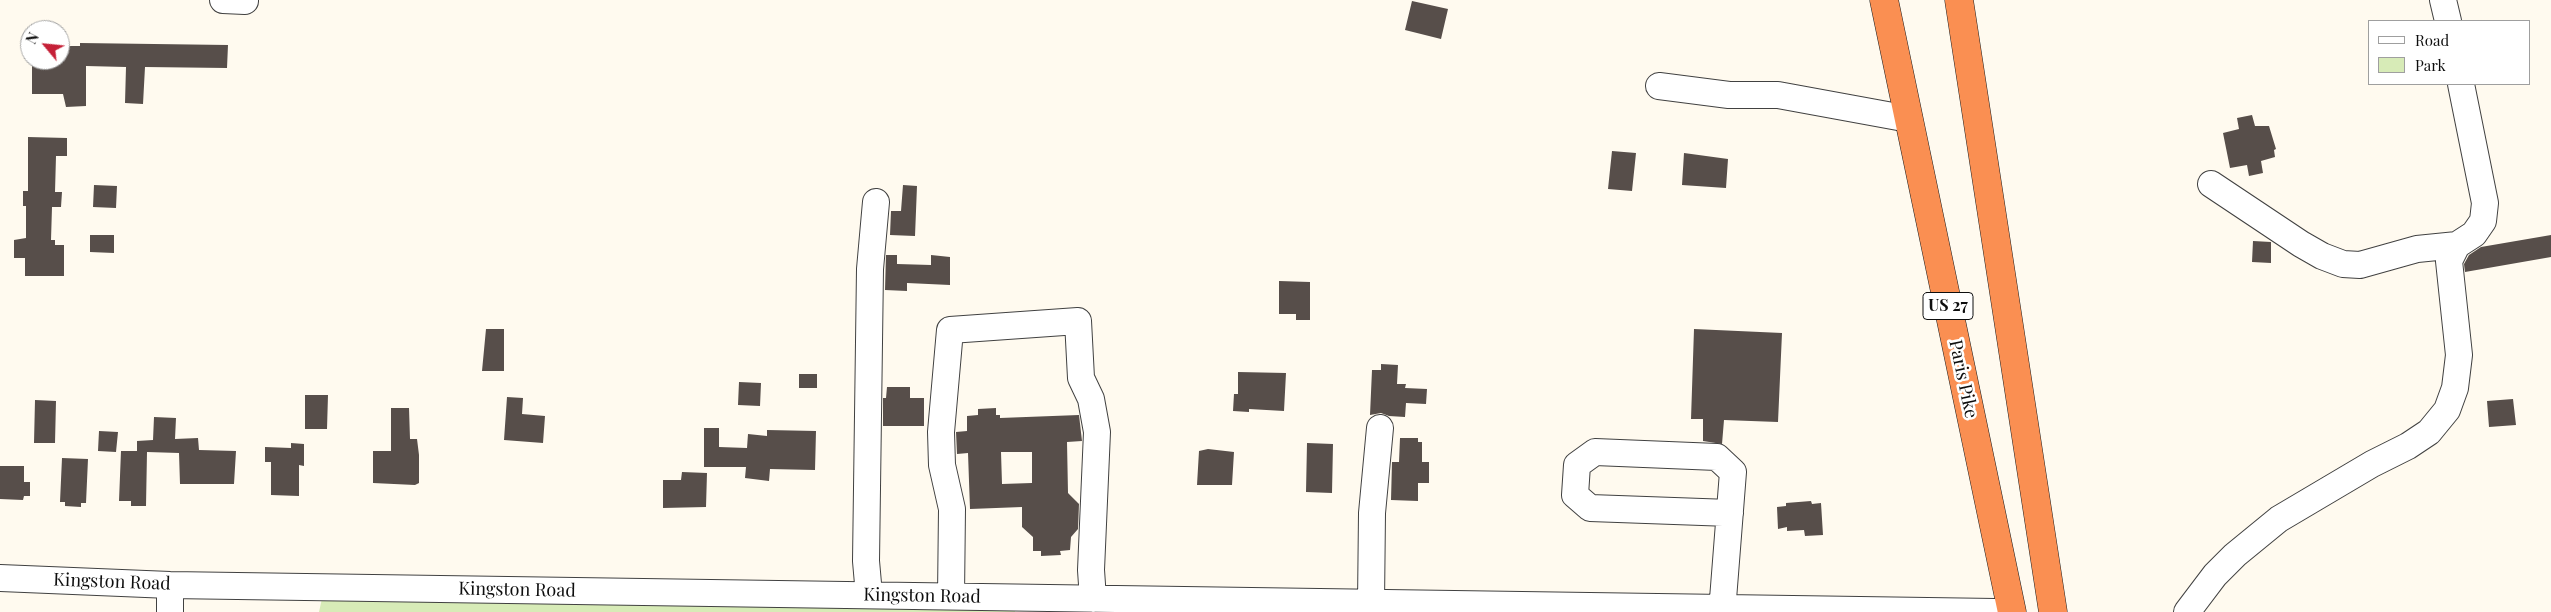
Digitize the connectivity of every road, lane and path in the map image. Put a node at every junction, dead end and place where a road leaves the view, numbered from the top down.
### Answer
1 (1884, 0) edge
2 (1959, 0) edge
3 (2443, 0) edge
4 (2448, 20) edge
5 (2460, 85) edge
6 (1659, 86) dead end
7 (1908, 119) junction
8 (2212, 184) dead end
9 (876, 202) dead end
10 (2457, 245) junction
11 (852, 372) dead end
12 (1380, 428) dead end
13 (1730, 513) junction
14 (0, 578) edge
15 (170, 585) junction
16 (951, 596) junction
17 (873, 599) edge
18 (1093, 599) junction
19 (1371, 603) junction
20 (2052, 608) edge
21 (1722, 610) edge
22 (170, 612) edge
23 (1995, 612) edge
24 (2012, 612) edge
25 (2187, 612) edge

1 - 7 highway, Paris Pike / US 27
2 - 20 highway
3 - 4 street
5 - 10 street
6 - 7 street
7 - 24 highway, Paris Pike / US 27
8 - 10 street
9 - 17 street
10 - 25 street
11 - 17 street
12 - 19 street
13 - 13 street
13 - 21 street
14 - 15 street, Kingston Road
15 - 17 street, Kingston Road
15 - 22 street
16 - 17 street, Kingston Road
16 - 18 street, Kingston Road
16 - 18 street
18 - 19 street, Kingston Road
19 - 21 street, Kingston Road
20 - 24 highway
21 - 23 street, Kingston Road

